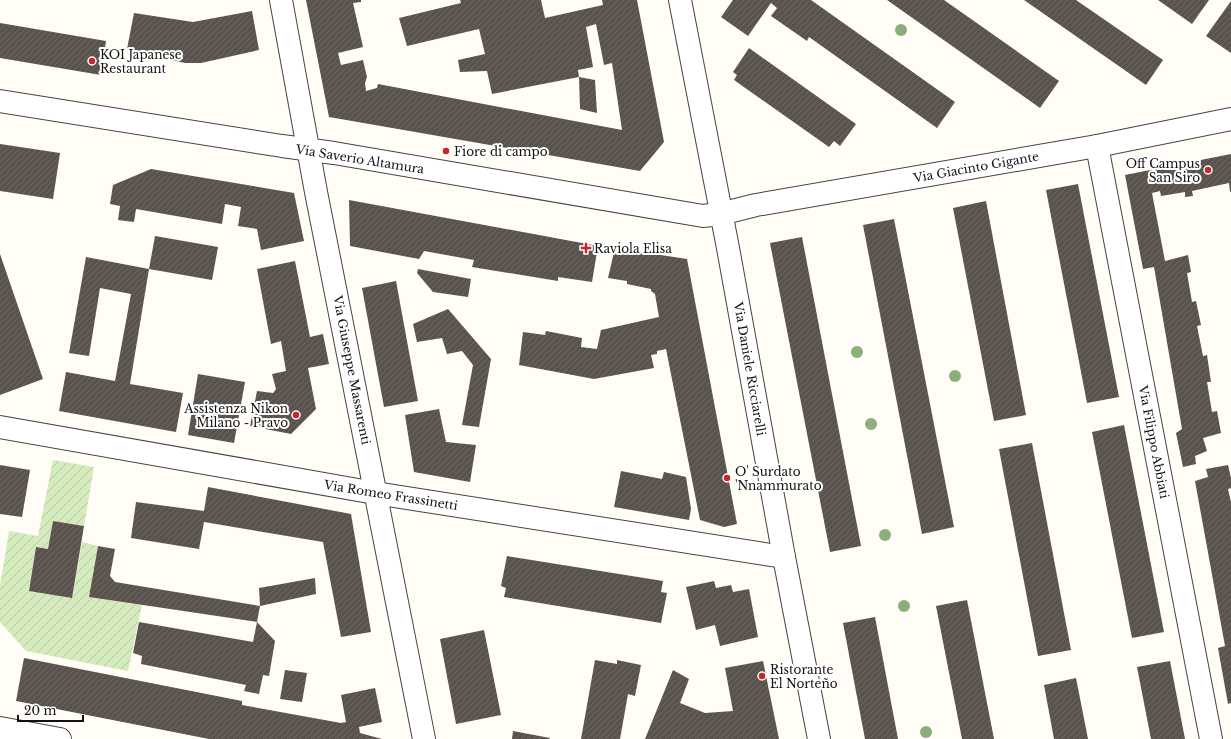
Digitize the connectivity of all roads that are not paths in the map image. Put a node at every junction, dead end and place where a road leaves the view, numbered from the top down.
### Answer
1 (281, 0) edge
2 (680, 0) edge
3 (0, 101) edge
4 (1231, 119) edge
5 (1098, 146) junction
6 (309, 149) junction
7 (720, 214) junction
8 (0, 427) edge
9 (375, 493) junction
10 (784, 557) junction
11 (0, 728) edge
12 (60, 739) edge
13 (424, 739) edge
14 (818, 739) edge
15 (1211, 739) edge

1 - 6 street, Via Giuseppe Massarenti
2 - 7 street, Via Daniele Ricciarelli
3 - 6 street, Via Saverio Altamura
4 - 5 street, Via Giacinto Gigante
5 - 7 street, Via Giacinto Gigante
5 - 15 street, Via Filippo Abbiati
6 - 7 street, Via Saverio Altamura
6 - 9 street, Via Giuseppe Massarenti
7 - 10 street, Via Daniele Ricciarelli
8 - 9 street, Via Romeo Frassinetti
9 - 10 street, Via Romeo Frassinetti
9 - 13 street, Via Giuseppe Massarenti
10 - 14 street, Via Daniele Ricciarelli
11 - 12 street

